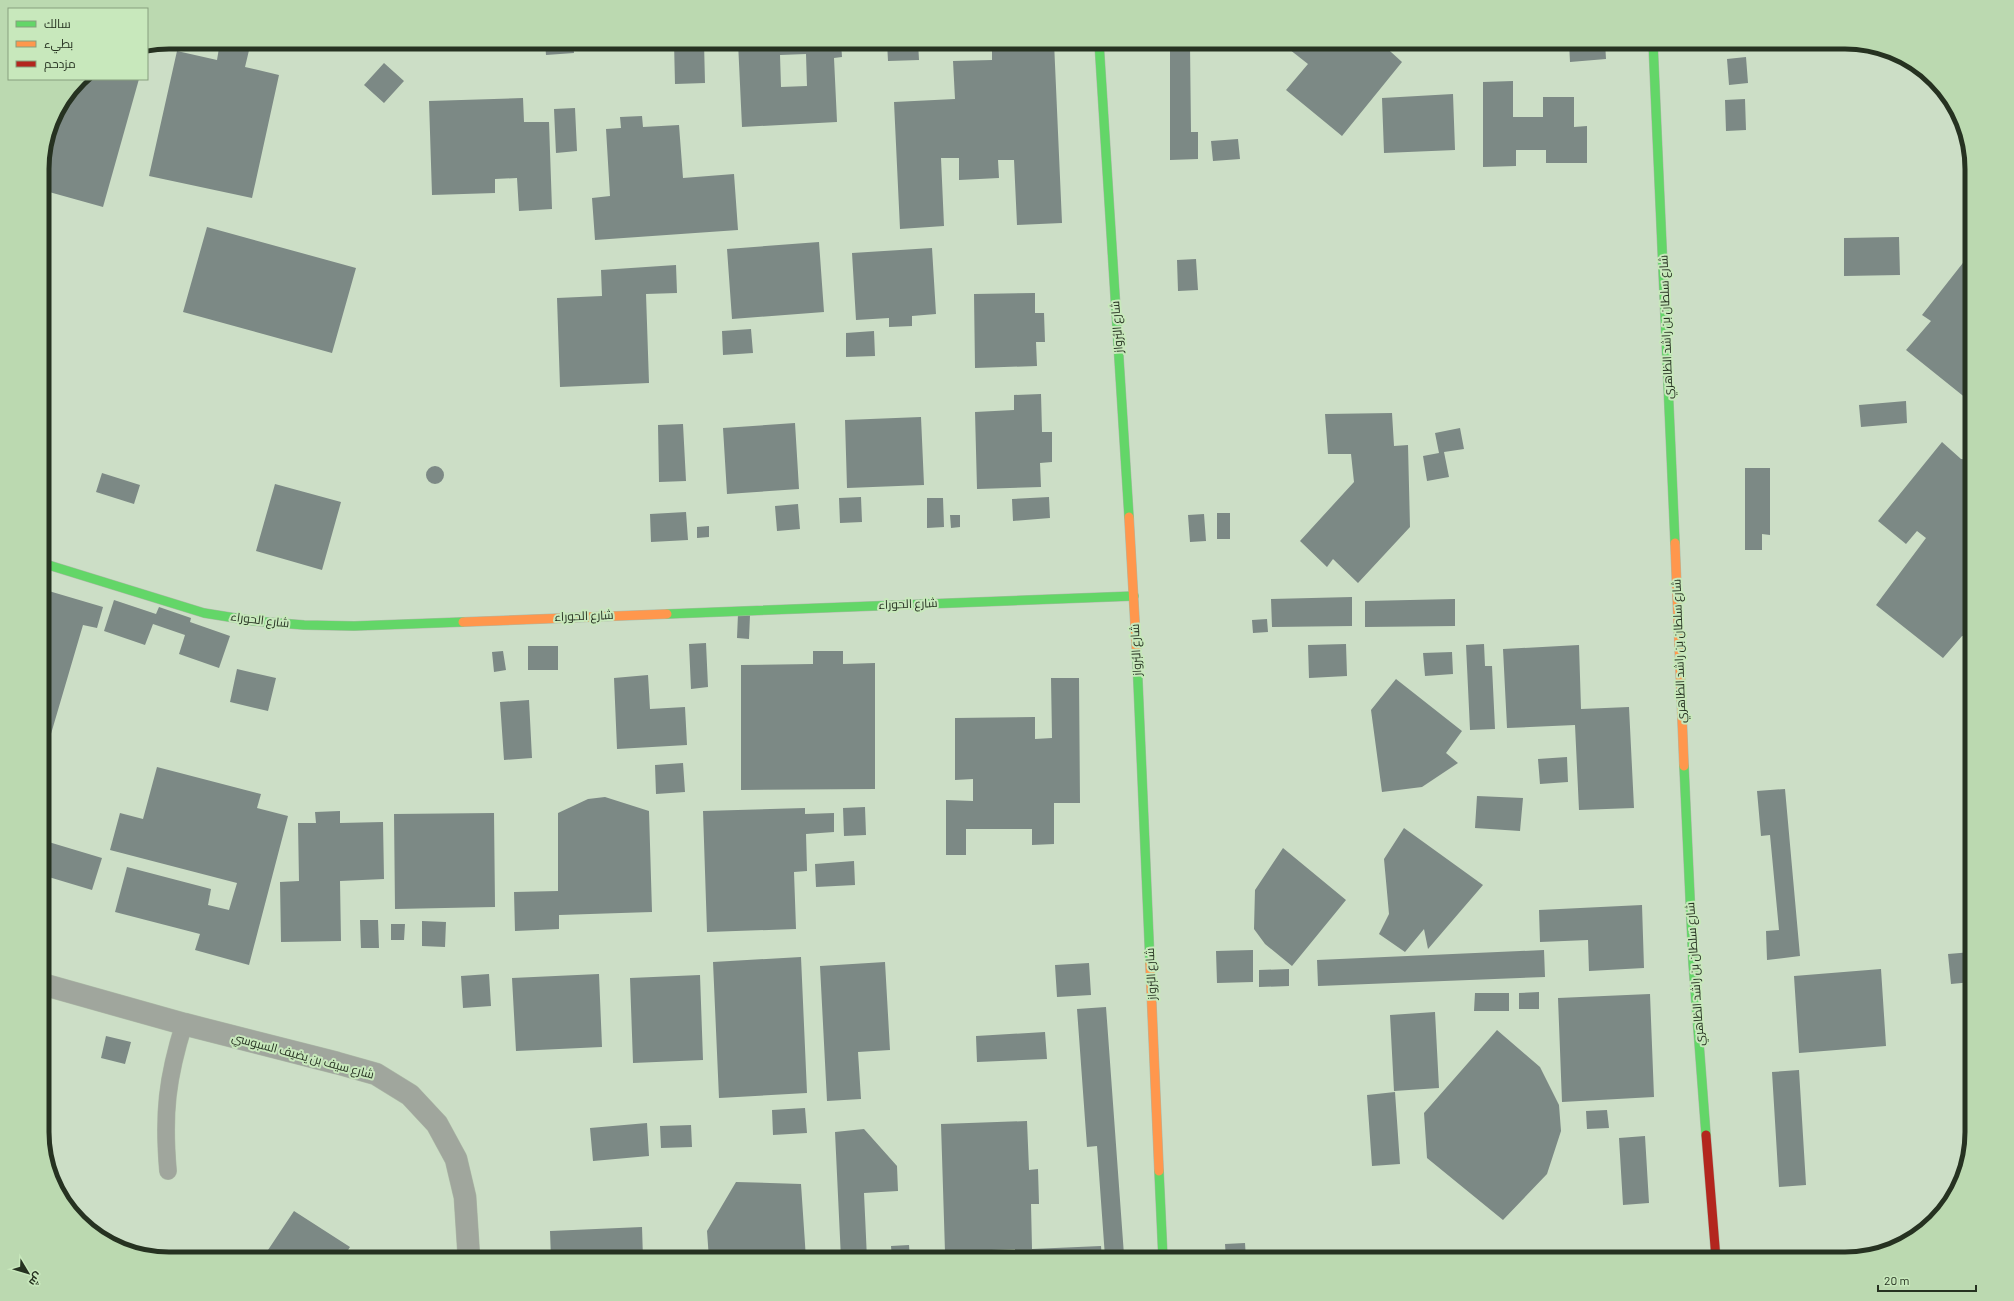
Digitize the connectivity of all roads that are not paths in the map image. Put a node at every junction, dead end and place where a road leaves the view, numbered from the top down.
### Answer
1 (1099, 49) edge
2 (1653, 49) edge
3 (49, 565) edge
4 (1134, 596) junction
5 (49, 986) edge
6 (184, 1024) junction
7 (168, 1171) dead end
8 (469, 1252) edge
9 (1163, 1252) edge
10 (1715, 1252) edge

1 - 4 street, شارع البُرواز
2 - 10 street, شارع سلطان بن راشد الظاهري
3 - 4 street, شارع الحوراء
4 - 9 street, شارع البُرواز
5 - 6 street, شارع سيف بن يضيف السبوسي
6 - 7 lane
6 - 8 street, شارع سيف بن يضيف السبوسي

